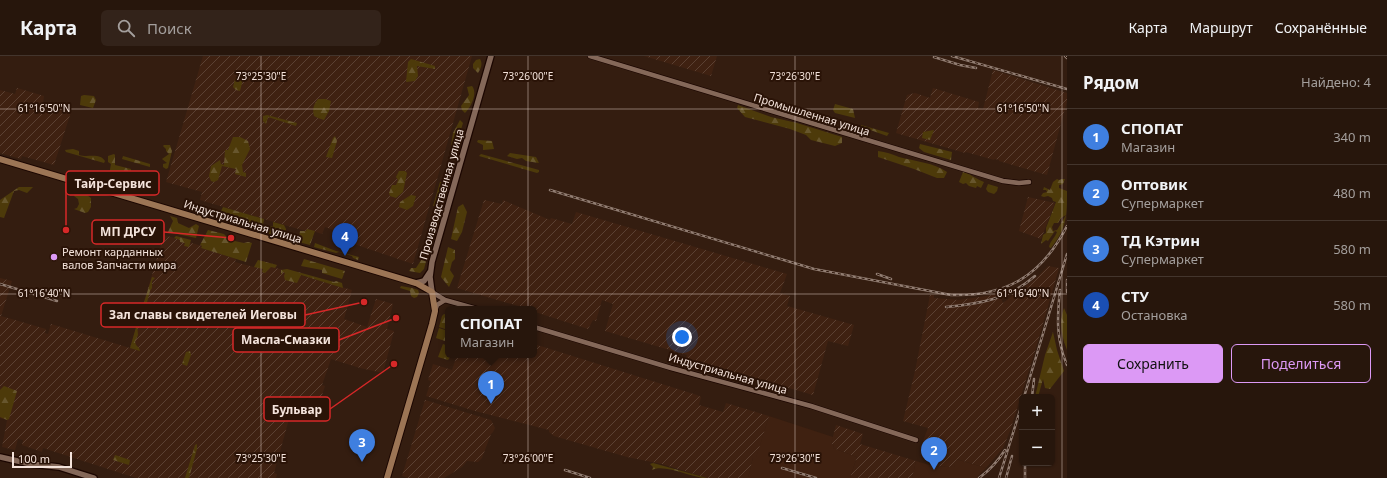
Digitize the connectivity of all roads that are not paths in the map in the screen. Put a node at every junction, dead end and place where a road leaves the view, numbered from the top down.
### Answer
1 (491, 56) edge
2 (590, 56) edge
3 (0, 159) edge
4 (1029, 182) dead end
5 (431, 270) junction
6 (416, 283) junction
7 (432, 292) junction
8 (446, 300) junction
9 (467, 306) edge
10 (435, 311) junction
11 (537, 328) edge
12 (916, 440) dead end
13 (0, 457) edge
14 (94, 478) edge
15 (387, 478) edge

1 - 5 street, Производственная улица
2 - 4 street, Промышленная улица
3 - 6 main road, Индустриальная улица
5 - 6 street
5 - 7 street, Производственная улица
6 - 7 main road, Индустриальная улица
7 - 8 street, Индустриальная улица
7 - 10 main road, Производственная улица
8 - 9 street, Индустриальная улица
8 - 10 street
10 - 15 main road, Производственная улица
11 - 12 street, Индустриальная улица
13 - 14 street

